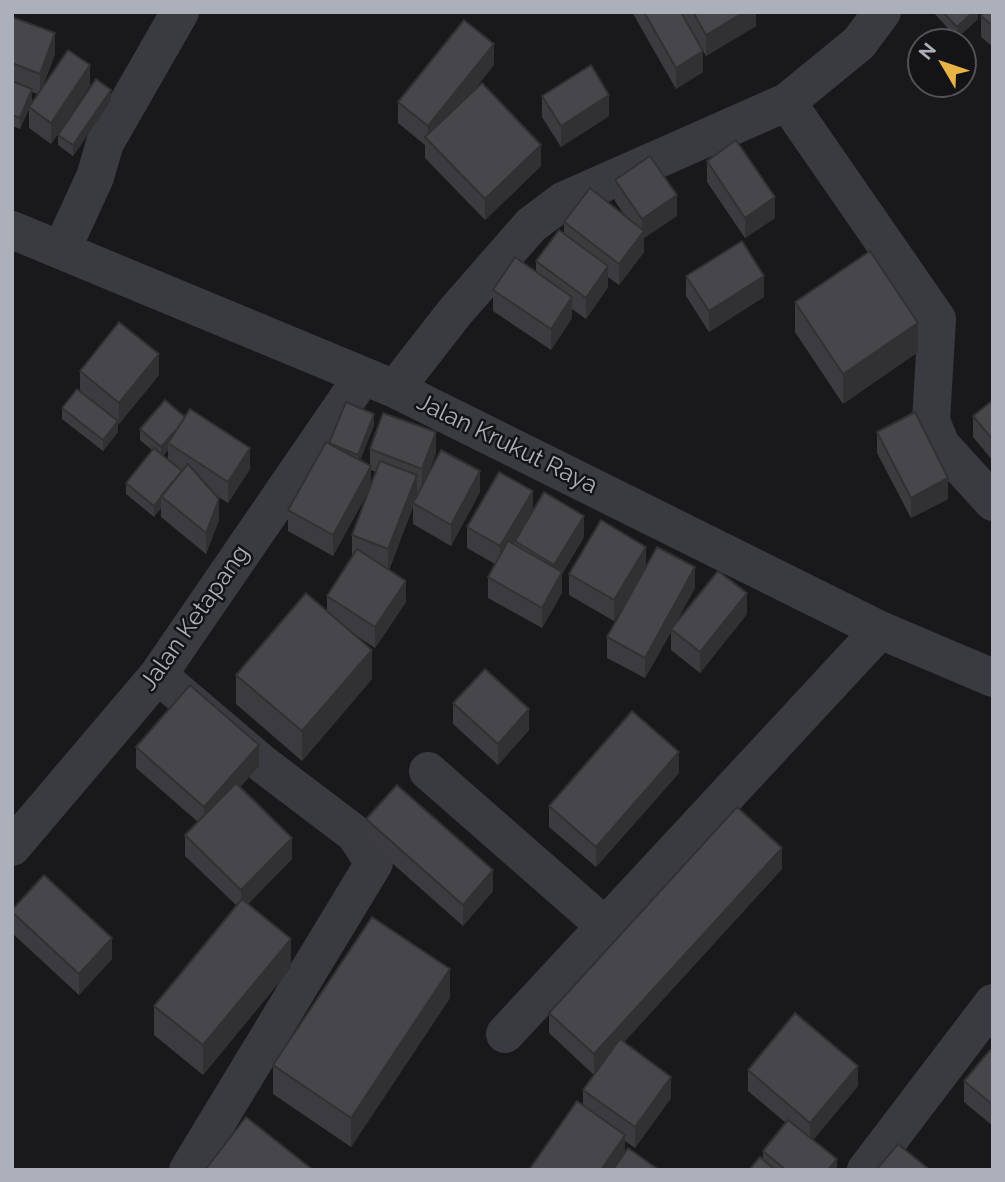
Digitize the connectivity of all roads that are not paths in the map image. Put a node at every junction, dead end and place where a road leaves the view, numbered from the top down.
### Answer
1 (180, 12) edge
2 (882, 12) edge
3 (787, 102) junction
4 (12, 230) edge
5 (67, 236) junction
6 (390, 377) junction
7 (993, 502) edge
8 (880, 629) junction
9 (158, 675) junction
10 (993, 678) edge
11 (428, 771) dead end
12 (12, 848) edge
13 (605, 926) junction
14 (993, 1003) edge
15 (505, 1034) dead end
16 (188, 1170) edge
17 (866, 1170) edge

1 - 5 street
2 - 3 street, Jalan Ketapang
3 - 6 street, Jalan Ketapang
3 - 7 street
4 - 5 street, Jalan Krukut Raya
5 - 6 street, Jalan Krukut Raya
6 - 8 street, Jalan Krukut Raya
6 - 9 street, Jalan Ketapang
8 - 10 street, Jalan Krukut Raya
8 - 13 street
9 - 12 street, Jalan Ketapang
9 - 16 street
11 - 13 street
13 - 15 street
14 - 17 street

